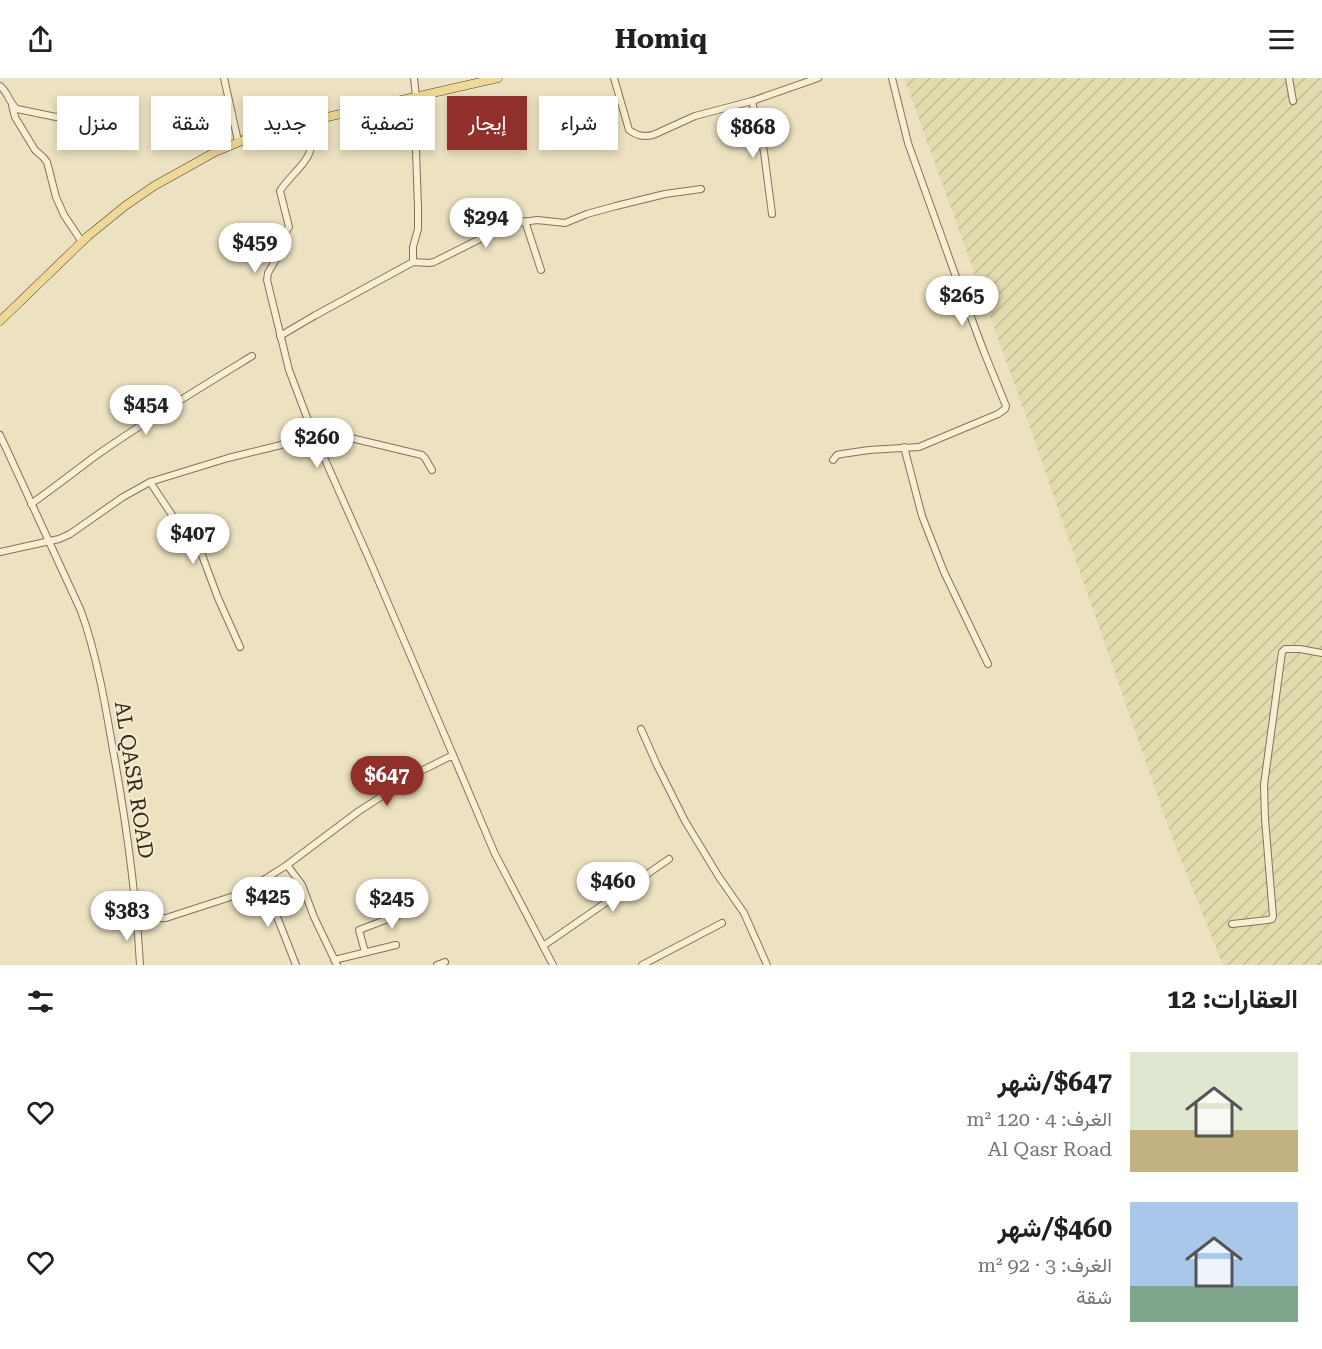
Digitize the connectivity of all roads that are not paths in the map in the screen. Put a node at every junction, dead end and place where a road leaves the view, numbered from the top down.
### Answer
1 (224, 78) edge
2 (414, 78) edge
3 (498, 78) edge
4 (614, 78) edge
5 (818, 78) edge
6 (892, 78) edge
7 (1289, 78) edge
8 (0, 86) edge
9 (413, 96) edge
10 (422, 96) edge
11 (752, 101) junction
12 (1293, 101) dead end
13 (12, 105) junction
14 (57, 117) edge
15 (243, 140) edge
16 (238, 141) junction
17 (310, 150) edge
18 (416, 150) edge
19 (701, 189) dead end
20 (772, 214) dead end
21 (525, 221) junction
22 (82, 242) junction
23 (413, 262) junction
24 (542, 270) dead end
25 (0, 321) edge
26 (280, 336) junction
27 (252, 356) dead end
28 (312, 428) junction
29 (0, 435) edge
30 (904, 447) junction
31 (833, 460) dead end
32 (432, 470) dead end
33 (150, 482) junction
34 (31, 504) junction
35 (50, 542) junction
36 (0, 552) edge
37 (240, 647) dead end
38 (1322, 653) edge
39 (988, 664) dead end
40 (641, 729) dead end
41 (453, 755) junction
42 (669, 860) dead end
43 (287, 865) junction
44 (263, 881) junction
45 (417, 908) dead end
46 (138, 917) junction
47 (722, 923) dead end
48 (1232, 924) dead end
49 (396, 945) dead end
50 (543, 946) junction
51 (365, 952) junction
52 (335, 962) edge
53 (445, 962) dead end
54 (140, 965) edge
55 (296, 965) edge
56 (437, 965) edge
57 (553, 965) edge
58 (642, 965) edge
59 (767, 965) edge

1 - 16 street
2 - 9 street
3 - 10 main road
4 - 11 street
5 - 11 street
6 - 30 street
7 - 12 street
8 - 13 street
11 - 20 street
13 - 14 street
13 - 22 street
15 - 16 main road
16 - 22 main road
17 - 26 street
18 - 23 street
19 - 21 street
21 - 23 street
21 - 24 street
22 - 25 main road
23 - 26 street
26 - 28 street
27 - 34 street
28 - 32 street
28 - 33 street
28 - 41 street
29 - 34 street, AL QASR ROAD
30 - 31 street
30 - 39 street
33 - 35 street
33 - 37 street
34 - 35 street, AL QASR ROAD
35 - 36 street
35 - 46 street, AL QASR ROAD
38 - 48 street
40 - 59 street
41 - 43 street
41 - 50 street
42 - 50 street
43 - 44 street
43 - 52 street
44 - 46 street
44 - 55 street
45 - 51 street
46 - 54 street, AL QASR ROAD
47 - 58 street
49 - 51 street
50 - 57 street
51 - 52 street
53 - 56 street

